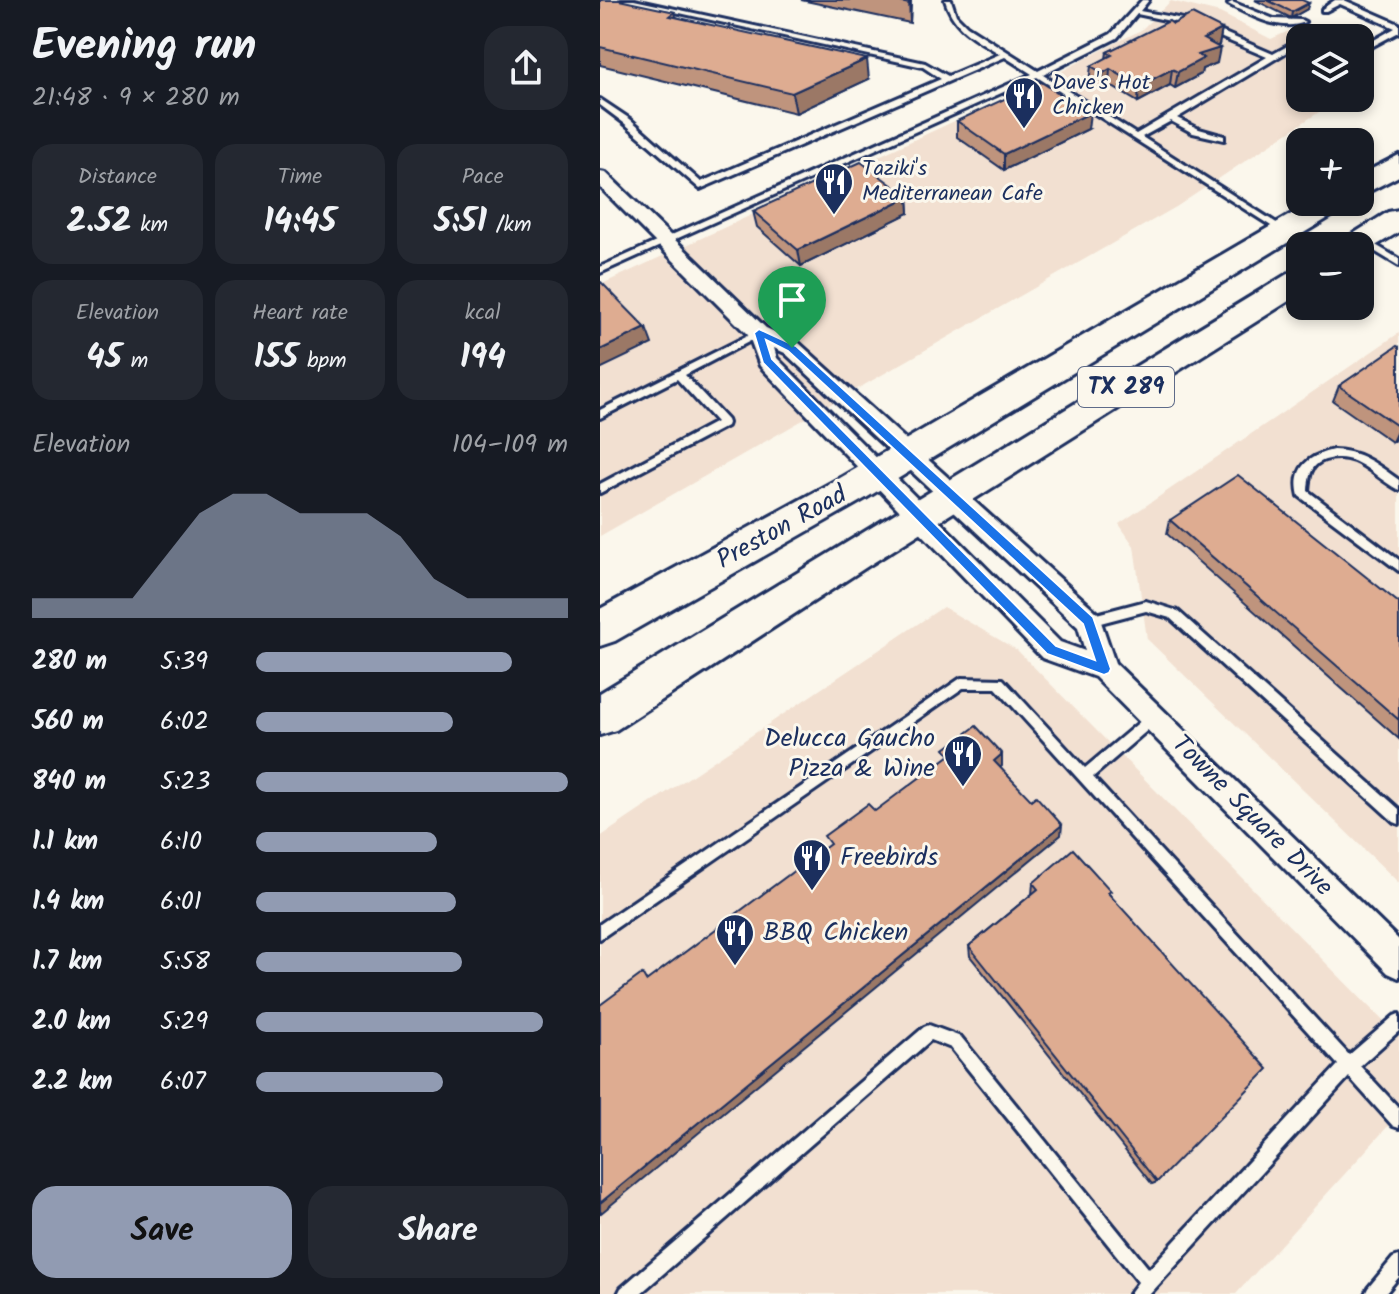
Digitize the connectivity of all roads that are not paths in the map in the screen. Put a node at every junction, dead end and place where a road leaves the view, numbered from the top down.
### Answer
1 (624, 0) edge
2 (948, 0) edge
3 (1146, 0) edge
4 (1339, 0) edge
5 (1232, 4) dead end
6 (1324, 10) dead end
7 (1136, 12) junction
8 (1301, 22) dead end
9 (1272, 23) junction
10 (1399, 28) edge
11 (1286, 36) edge
12 (1374, 43) edge
13 (1286, 50) edge
14 (1005, 55) junction
15 (1273, 57) junction
16 (1036, 75) junction
17 (947, 79) junction
18 (600, 101) edge
19 (613, 110) junction
20 (600, 115) edge
21 (1171, 118) junction
22 (1136, 137) junction
23 (1221, 138) dead end
24 (1399, 164) edge
25 (600, 177) edge
26 (1374, 181) edge
27 (1310, 216) edge
28 (1399, 219) edge
29 (1285, 231) junction
30 (1374, 235) edge
31 (665, 240) junction
32 (1374, 251) edge
33 (1399, 263) edge
34 (600, 270) edge
35 (1286, 289) edge
36 (759, 333) junction
37 (678, 374) junction
38 (600, 414) edge
39 (911, 454) junction
40 (876, 475) junction
41 (1399, 486) edge
42 (600, 489) edge
43 (953, 494) junction
44 (917, 516) junction
45 (1399, 566) edge
46 (1089, 621) junction
47 (600, 629) edge
48 (1104, 669) junction
49 (600, 716) edge
50 (1153, 718) junction
51 (1084, 777) junction
52 (1399, 818) edge
53 (600, 932) edge
54 (1399, 962) edge
55 (1399, 1021) edge
56 (1349, 1065) junction
57 (1399, 1120) edge
58 (1399, 1264) edge
59 (1144, 1288) edge
60 (627, 1294) edge
61 (1374, 1294) edge

1 - 17 lane
2 - 14 lane
3 - 7 lane
4 - 6 lane
4 - 10 lane
5 - 9 lane
7 - 15 lane
7 - 16 lane
8 - 9 lane
9 - 11 lane
10 - 12 lane
13 - 15 lane
14 - 16 lane
14 - 17 lane
15 - 21 lane
16 - 22 lane
16 - 31 lane
17 - 19 lane
18 - 19 lane
19 - 20 lane
21 - 22 lane
21 - 23 lane
22 - 29 lane
24 - 26 main road
25 - 31 street, Towne Square Drive
27 - 29 main road, Preston Road / TX 289
28 - 30 main road
29 - 39 main road, Preston Road / TX 289
31 - 34 lane
31 - 36 street, Towne Square Drive
32 - 33 lane
35 - 43 main road, TX 289
36 - 37 lane
36 - 39 street, Towne Square Drive
36 - 40 street, Towne Square Drive
37 - 38 lane
37 - 42 lane
39 - 40 main road, Preston Road / TX 289
39 - 43 street, Towne Square Drive
40 - 44 street, Towne Square Drive
40 - 47 main road, Preston Road / TX 289
41 - 45 lane
43 - 44 main road, TX 289
43 - 46 street, Towne Square Drive
44 - 48 street, Towne Square Drive
44 - 49 main road, TX 289
46 - 48 street, Towne Square Drive
46 - 52 lane
48 - 50 street, Towne Square Drive
50 - 51 lane
50 - 54 street, Towne Square Drive
51 - 53 lane
51 - 56 lane
55 - 56 lane
56 - 57 lane
56 - 59 lane
58 - 61 lane
59 - 60 lane

